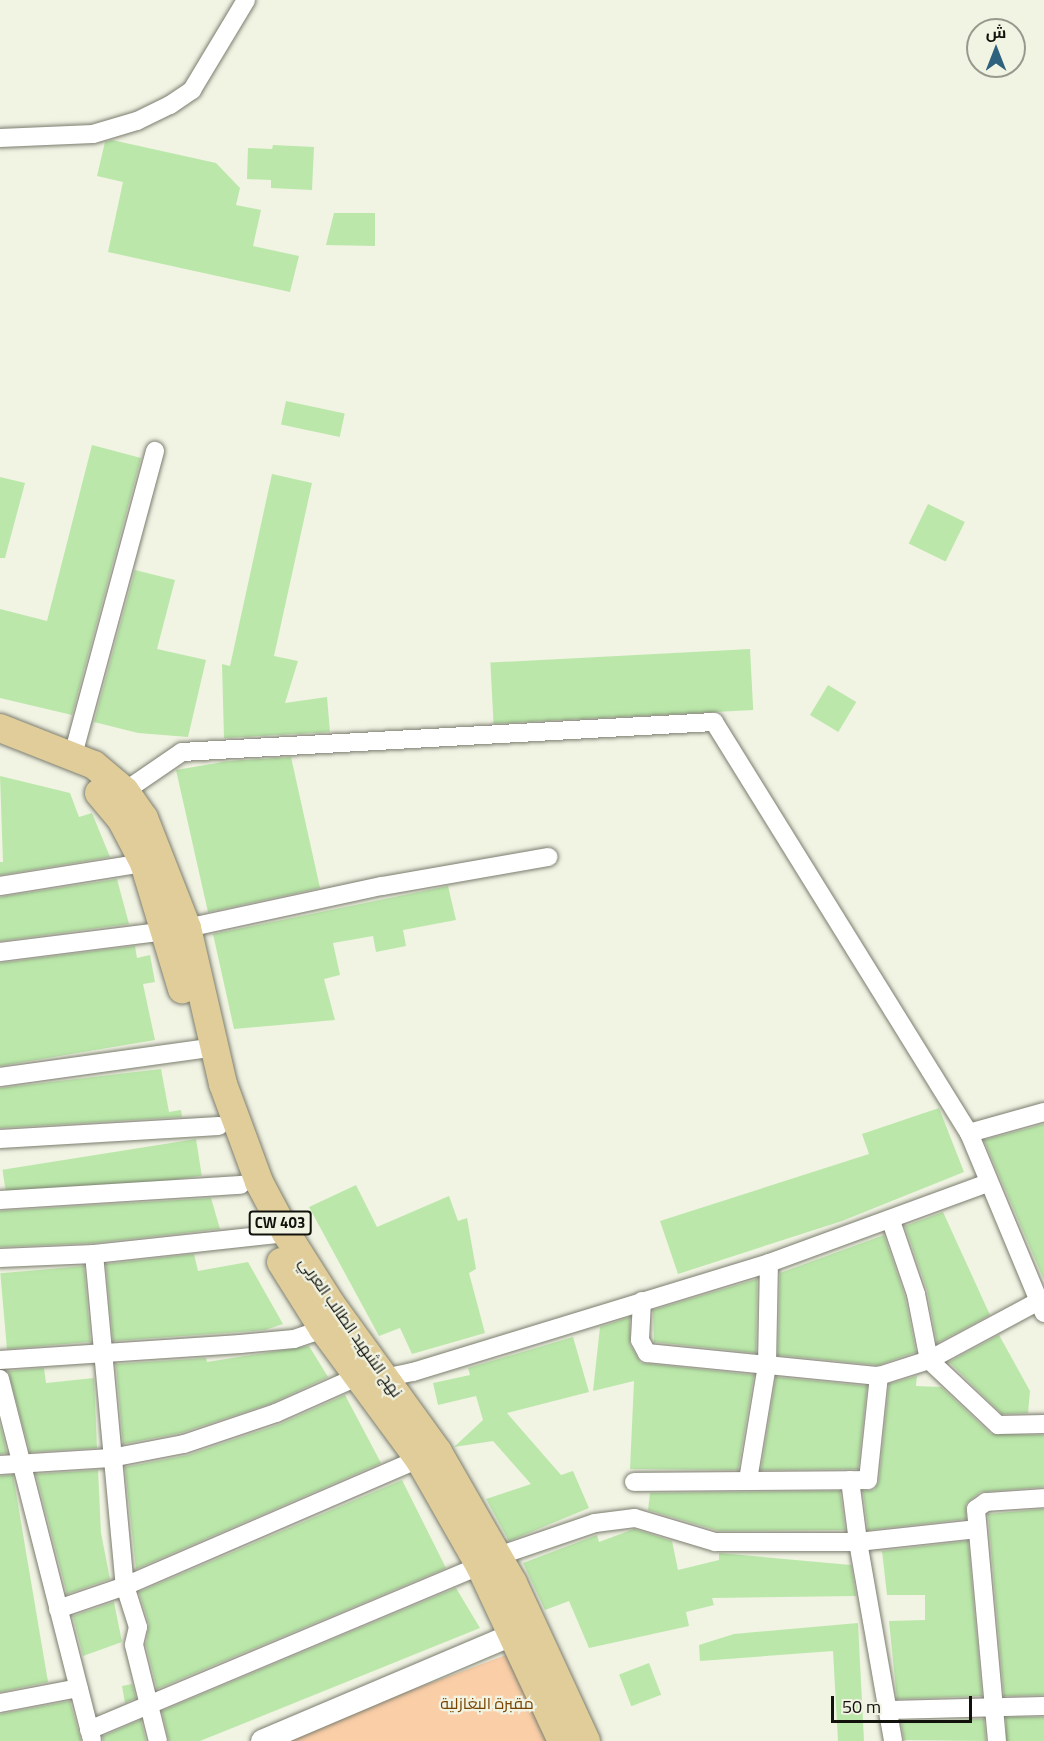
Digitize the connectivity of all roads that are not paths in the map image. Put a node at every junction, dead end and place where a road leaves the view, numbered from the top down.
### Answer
1 (246, 0) edge
2 (0, 138) edge
3 (155, 451) dead end
4 (0, 728) edge
5 (0, 748) edge
6 (73, 755) junction
7 (125, 791) junction
8 (548, 857) dead end
9 (144, 863) junction
10 (0, 886) edge
11 (177, 929) junction
12 (0, 952) edge
13 (206, 1048) junction
14 (0, 1077) edge
15 (1044, 1112) edge
16 (219, 1126) junction
17 (969, 1133) junction
18 (0, 1139) edge
19 (988, 1182) junction
20 (241, 1185) junction
21 (0, 1200) edge
22 (891, 1221) junction
23 (276, 1236) junction
24 (94, 1254) junction
25 (0, 1258) edge
26 (769, 1263) junction
27 (642, 1301) junction
28 (1041, 1307) edge
29 (323, 1329) junction
30 (101, 1351) junction
31 (929, 1359) junction
32 (0, 1360) edge
33 (767, 1365) junction
34 (879, 1376) junction
35 (372, 1377) junction
36 (0, 1378) edge
37 (1044, 1424) edge
38 (111, 1458) junction
39 (419, 1459) junction
40 (22, 1463) junction
41 (0, 1465) edge
42 (748, 1480) junction
43 (850, 1480) junction
44 (634, 1482) dead end
45 (1044, 1498) edge
46 (976, 1529) junction
47 (858, 1542) junction
48 (489, 1561) junction
49 (125, 1586) junction
50 (58, 1609) junction
51 (522, 1631) junction
52 (79, 1688) junction
53 (0, 1703) edge
54 (148, 1706) junction
55 (1044, 1706) edge
56 (992, 1708) junction
57 (889, 1710) junction
58 (91, 1735) edge
59 (158, 1741) edge
60 (262, 1741) edge
61 (562, 1741) edge
62 (586, 1741) edge
63 (893, 1741) edge
64 (997, 1741) edge

1 - 2 street
3 - 6 street
4 - 6 main road, نهج الشهيد الطالب العربي / CW 403
5 - 9 main road, نهج الشهيد الطالب العربي / CW 403
6 - 7 main road, نهج الشهيد الطالب العربي / CW 403
7 - 11 main road, نهج الشهيد الطالب العربي / CW 403
7 - 17 street
8 - 11 street
9 - 10 street
9 - 11 main road, نهج الشهيد الطالب العربي / CW 403
11 - 12 street
11 - 13 main road, نهج الشهيد الطالب العربي / CW 403
13 - 14 street
13 - 16 main road, نهج الشهيد الطالب العربي / CW 403
13 - 23 main road, نهج الشهيد الطالب العربي / CW 403
15 - 17 street
16 - 18 street
16 - 20 main road, نهج الشهيد الطالب العربي / CW 403
17 - 19 street
19 - 22 street
19 - 28 street
20 - 21 street
20 - 23 main road, نهج الشهيد الطالب العربي / CW 403
22 - 26 street
22 - 31 street
23 - 24 street
23 - 29 main road, نهج الشهيد الطالب العربي / CW 403
23 - 35 main road, نهج الشهيد الطالب العربي / CW 403
24 - 25 street
24 - 30 street
26 - 27 street
26 - 33 street
27 - 33 street
27 - 35 street
28 - 31 street
29 - 30 street
29 - 35 main road, نهج الشهيد الطالب العربي / CW 403
30 - 32 street
30 - 38 street
31 - 34 street
31 - 37 street
33 - 34 street
33 - 42 street
34 - 43 street
35 - 38 street
35 - 39 main road, نهج الشهيد الطالب العربي / CW 403
35 - 48 main road, نهج الشهيد الطالب العربي / CW 403
36 - 40 street
38 - 40 street
38 - 49 street
39 - 48 main road, نهج الشهيد الطالب العربي / CW 403
39 - 49 street
40 - 41 street
40 - 50 street
42 - 43 street
42 - 44 street
43 - 47 street
45 - 46 street
46 - 47 street
46 - 56 street
47 - 48 street
47 - 57 street
48 - 51 main road, نهج الشهيد الطالب العربي / CW 403
48 - 54 street
49 - 50 street
49 - 54 street
50 - 52 street
51 - 60 street
51 - 61 main road, نهج الشهيد الطالب العربي / CW 403
51 - 62 main road, نهج الشهيد الطالب العربي / CW 403
52 - 53 street
52 - 58 street
54 - 58 street
54 - 59 street
55 - 56 street
56 - 57 street
56 - 64 street
57 - 63 street

